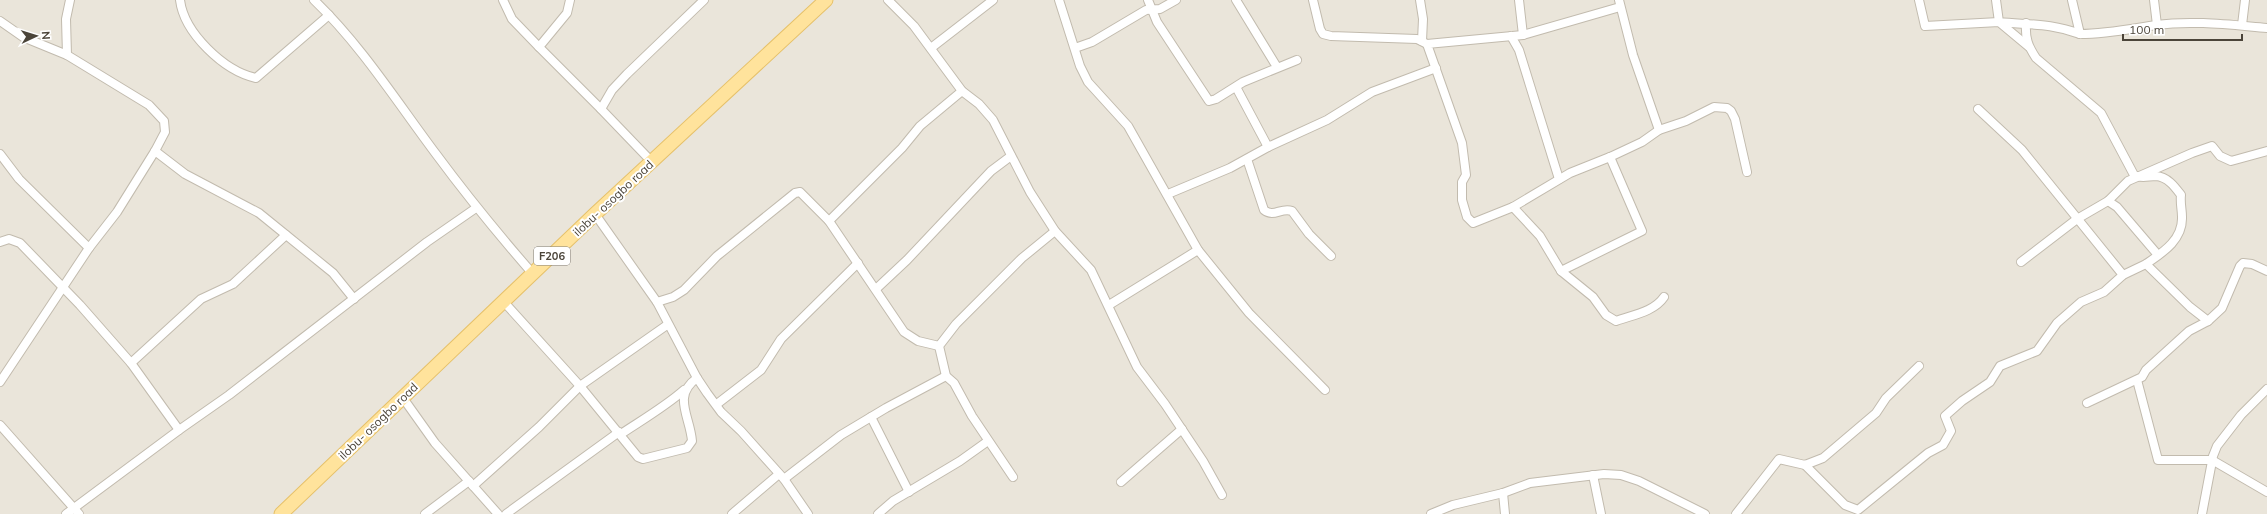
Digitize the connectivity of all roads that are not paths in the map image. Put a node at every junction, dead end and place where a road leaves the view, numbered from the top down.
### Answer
1 (180, 0) edge
2 (314, 0) edge
3 (503, 0) edge
4 (570, 0) edge
5 (704, 0) edge
6 (888, 0) edge
7 (993, 0) edge
8 (1059, 0) edge
9 (1148, 0) edge
10 (1176, 0) edge
11 (1236, 0) edge
12 (1313, 0) edge
13 (1420, 0) edge
14 (1519, 0) edge
15 (1918, 0) edge
16 (1996, 0) edge
17 (2072, 0) edge
18 (2154, 0) edge
19 (2245, 0) edge
20 (67, 2) edge
21 (819, 2) edge
22 (1620, 4) edge
23 (1150, 8) junction
24 (329, 15) junction
25 (0, 20) edge
26 (1999, 22) junction
27 (2026, 24) junction
28 (2157, 25) junction
29 (2242, 25) junction
30 (2267, 28) edge
31 (2080, 34) junction
32 (1523, 35) junction
33 (1512, 36) junction
34 (1424, 42) junction
35 (539, 47) junction
36 (2029, 47) junction
37 (931, 48) junction
38 (1075, 48) junction
39 (67, 55) junction
40 (1297, 60) dead end
41 (1277, 67) junction
42 (1436, 68) junction
43 (1236, 87) junction
44 (962, 91) junction
45 (601, 109) junction
46 (1978, 109) dead end
47 (1659, 130) junction
48 (1268, 147) junction
49 (155, 151) junction
50 (2267, 151) edge
51 (0, 154) edge
52 (1010, 156) junction
53 (1610, 157) junction
54 (1247, 159) junction
55 (652, 162) junction
56 (1747, 172) dead end
57 (2138, 177) junction
58 (1559, 179) junction
59 (1168, 194) junction
60 (2108, 201) junction
61 (1513, 207) junction
62 (476, 208) junction
63 (595, 214) junction
64 (2077, 219) junction
65 (828, 221) junction
66 (1056, 231) junction
67 (286, 235) junction
68 (0, 242) edge
69 (89, 248) junction
70 (1198, 250) junction
71 (2158, 255) junction
72 (1331, 256) dead end
73 (2021, 262) dead end
74 (858, 263) junction
75 (2146, 264) junction
76 (1561, 271) junction
77 (2267, 272) edge
78 (533, 274) junction
79 (2123, 276) junction
80 (62, 288) junction
81 (876, 288) junction
82 (1664, 297) dead end
83 (354, 299) junction
84 (504, 302) junction
85 (657, 302) junction
86 (1109, 305) junction
87 (2208, 320) junction
88 (667, 325) junction
89 (939, 346) junction
90 (131, 363) junction
91 (1918, 366) dead end
92 (946, 376) junction
93 (697, 378) junction
94 (2137, 380) junction
95 (0, 382) edge
96 (580, 386) junction
97 (2267, 389) edge
98 (684, 390) junction
99 (1325, 390) dead end
100 (403, 398) junction
101 (2086, 403) dead end
102 (716, 404) junction
103 (871, 417) junction
104 (0, 425) edge
105 (1182, 429) junction
106 (178, 430) junction
107 (620, 433) junction
108 (988, 442) junction
109 (2212, 460) junction
110 (1805, 465) junction
111 (1593, 475) junction
112 (781, 477) junction
113 (1013, 477) dead end
114 (1121, 482) dead end
115 (471, 484) junction
116 (909, 492) junction
117 (2267, 492) edge
118 (1503, 493) junction
119 (1222, 495) dead end
120 (76, 511) edge
121 (66, 514) edge
122 (281, 514) edge
123 (425, 514) edge
124 (498, 514) edge
125 (506, 514) edge
126 (732, 514) edge
127 (808, 514) edge
128 (878, 514) edge
129 (1431, 514) edge
130 (1505, 514) edge
131 (1601, 514) edge
132 (1705, 514) edge
133 (1736, 514) edge
134 (2202, 514) edge

1 - 24 street
2 - 24 street
3 - 35 street
4 - 35 street
5 - 45 street
6 - 37 street
7 - 37 street
8 - 38 street
9 - 23 street
10 - 23 street
11 - 41 street
12 - 34 street
13 - 34 street
14 - 32 street
15 - 26 street
16 - 26 street
17 - 31 street
18 - 28 street
19 - 29 street
20 - 39 street
21 - 55 main road, ilobu- osogbo road / F206
22 - 32 street
22 - 47 street
23 - 38 street
23 - 43 street
24 - 62 street
25 - 39 street
26 - 27 street
26 - 36 street
27 - 31 street
27 - 36 street
28 - 29 street
28 - 31 street
29 - 30 street
32 - 33 street
33 - 34 street
33 - 58 street
34 - 42 street
35 - 45 street
36 - 57 street
37 - 44 street
38 - 59 street
39 - 49 street
40 - 41 street
41 - 43 street
42 - 48 street
42 - 61 street
43 - 48 street
44 - 52 street
44 - 65 street
45 - 55 street
46 - 64 street
47 - 53 street
47 - 56 street
48 - 54 street
49 - 67 street
49 - 69 street
50 - 57 street
51 - 69 street
52 - 66 street
52 - 81 street
53 - 58 street
53 - 76 street
54 - 59 street
54 - 72 street
55 - 63 main road, ilobu- osogbo road / F206
57 - 60 street
57 - 71 street
58 - 61 street
59 - 70 street
60 - 64 street
60 - 71 street
61 - 76 street
62 - 78 street
62 - 83 street
63 - 78 main road, ilobu- osogbo road / F206
63 - 85 street
64 - 73 street
64 - 79 street
65 - 74 street
65 - 85 street
66 - 86 street
66 - 89 street
67 - 83 street
67 - 90 street
68 - 80 street
69 - 80 street
70 - 86 street
70 - 99 street
71 - 75 street
74 - 81 street
74 - 102 street
75 - 79 street
75 - 87 street
76 - 82 street
77 - 87 street
78 - 84 main road, ilobu- osogbo road / F206
79 - 110 street
80 - 90 street
80 - 95 street
81 - 89 street
83 - 106 street
84 - 96 street
84 - 100 main road, ilobu- osogbo road / F206
85 - 88 street
86 - 105 street
87 - 94 street
88 - 93 street
88 - 96 street
89 - 92 street
90 - 106 street
91 - 110 street
92 - 103 street
92 - 108 street
93 - 98 street
93 - 102 street
94 - 101 street
94 - 109 street
96 - 107 street
96 - 115 street
97 - 109 street
98 - 107 street
98 - 107 street
100 - 115 street
100 - 122 main road, ilobu- osogbo road / F206
102 - 112 street
103 - 112 street
103 - 116 street
104 - 120 street
105 - 114 street
105 - 119 street
106 - 120 street
107 - 125 street
108 - 113 street
108 - 116 street
109 - 117 street
109 - 134 street
110 - 133 street
111 - 118 street
111 - 131 street
111 - 132 street
112 - 126 street
112 - 127 street
115 - 123 street
115 - 124 street
116 - 128 street
118 - 129 street
118 - 130 street
120 - 121 street

